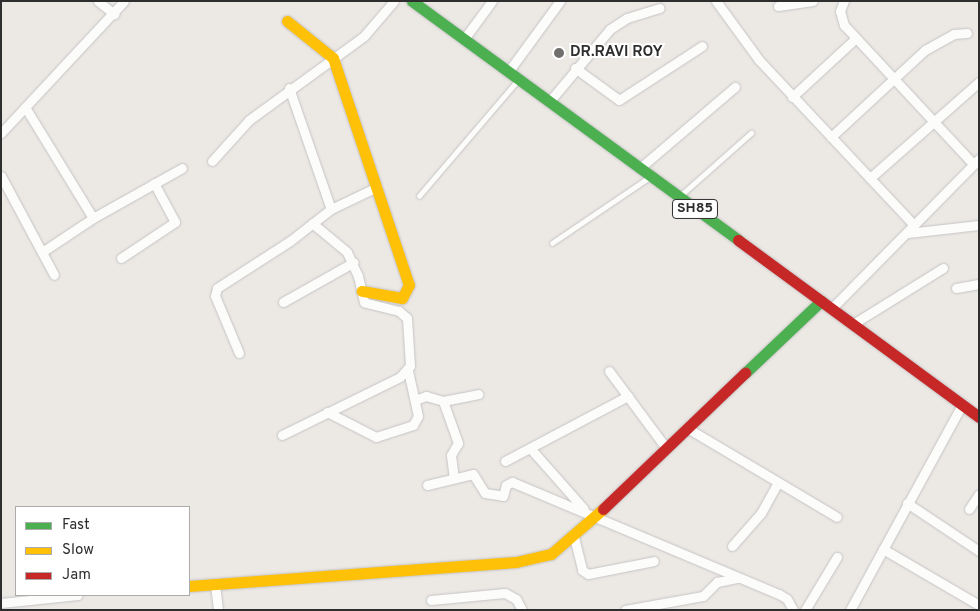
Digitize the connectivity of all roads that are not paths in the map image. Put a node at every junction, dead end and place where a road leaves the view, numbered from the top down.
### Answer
1 (98, 1) edge
2 (124, 1) edge
3 (394, 1) edge
4 (492, 1) edge
5 (560, 1) edge
6 (813, 1) edge
7 (844, 1) edge
8 (419, 3) edge
9 (719, 3) edge
10 (778, 6) dead end
11 (659, 8) dead end
12 (114, 14) junction
13 (287, 21) dead end
14 (967, 33) dead end
15 (856, 38) junction
16 (464, 39) junction
17 (702, 46) dead end
18 (332, 58) junction
19 (575, 68) junction
20 (508, 72) junction
21 (893, 78) junction
22 (519, 79) junction
23 (979, 82) edge
24 (735, 87) dead end
25 (289, 88) junction
26 (792, 98) junction
27 (549, 102) junction
28 (25, 106) junction
29 (933, 121) junction
30 (1, 133) edge
31 (751, 133) dead end
32 (831, 138) junction
33 (212, 161) dead end
34 (976, 161) edge
35 (182, 168) dead end
36 (640, 168) junction
37 (1, 176) edge
38 (651, 176) junction
39 (870, 178) junction
40 (154, 183) junction
41 (377, 187) junction
42 (419, 196) dead end
43 (679, 197) junction
44 (331, 209) junction
45 (92, 218) junction
46 (312, 223) junction
47 (914, 225) junction
48 (979, 225) edge
49 (908, 233) junction
50 (552, 243) dead end
51 (42, 252) junction
52 (120, 258) dead end
53 (354, 262) junction
54 (943, 268) dead end
55 (54, 276) dead end
56 (979, 284) edge
57 (956, 288) dead end
58 (362, 291) junction
59 (821, 301) junction
60 (283, 302) dead end
61 (831, 309) junction
62 (852, 324) junction
63 (239, 353) dead end
64 (408, 371) junction
65 (609, 371) dead end
66 (478, 394) dead end
67 (628, 396) junction
68 (415, 400) junction
69 (444, 401) junction
70 (962, 405) junction
71 (327, 412) junction
72 (979, 417) edge
73 (687, 428) junction
74 (282, 435) dead end
75 (530, 448) junction
76 (666, 448) junction
77 (505, 461) dead end
78 (454, 478) junction
79 (778, 482) junction
80 (427, 485) dead end
81 (979, 494) edge
82 (907, 503) junction
83 (969, 509) dead end
84 (590, 513) junction
85 (837, 516) dead end
86 (574, 537) junction
87 (732, 546) dead end
88 (883, 549) junction
89 (979, 551) edge
90 (837, 557) dead end
91 (654, 561) dead end
92 (737, 578) junction
93 (215, 585) junction
94 (190, 586) edge
95 (67, 596) edge
96 (430, 600) dead end
97 (1, 602) edge
98 (979, 605) edge
99 (218, 610) edge
100 (522, 610) edge
101 (626, 610) edge
102 (793, 610) edge
103 (804, 610) edge
104 (850, 610) edge

1 - 12 street
2 - 12 street
3 - 18 street
4 - 16 street
5 - 20 street
6 - 10 street
7 - 15 street
8 - 16 street, SH85
9 - 26 street
11 - 19 street
12 - 28 street
13 - 18 street
14 - 21 street
15 - 21 street
15 - 26 street
16 - 20 street, SH85
17 - 19 street
18 - 25 street
18 - 41 street
19 - 27 street
20 - 22 street, SH85
21 - 29 street
21 - 32 street
22 - 27 street, SH85
22 - 42 lane
23 - 29 street
24 - 36 street
25 - 33 street
25 - 44 street
26 - 32 street
27 - 36 street, SH85
28 - 30 street
28 - 45 street
29 - 34 street
29 - 39 street
31 - 43 lane
32 - 39 street
34 - 47 street
35 - 40 street
36 - 38 street, SH85
37 - 51 street
38 - 43 street, SH85
38 - 50 lane
39 - 47 street
40 - 45 street
40 - 52 street
41 - 44 street
41 - 58 street
43 - 59 street, SH85
44 - 46 street
45 - 51 street
46 - 53 street
46 - 63 street
47 - 49 street
48 - 49 street
49 - 61 street
51 - 55 street
53 - 58 street
53 - 60 street
54 - 62 street
56 - 57 street
58 - 64 street
59 - 61 street, SH85
59 - 73 street
61 - 62 street, SH85
62 - 70 street, SH85
64 - 68 street
64 - 71 street
65 - 67 street
66 - 69 street
67 - 75 street
67 - 76 street
68 - 69 street
68 - 71 street
69 - 78 street
70 - 72 street, SH85
70 - 82 street
71 - 74 street
73 - 76 street
73 - 79 street
75 - 77 street
75 - 84 street
76 - 84 street
78 - 80 street
78 - 84 street
79 - 85 street
79 - 87 street
81 - 83 street
82 - 88 street
82 - 89 street
84 - 86 street
84 - 92 street
86 - 91 street
86 - 93 street
88 - 98 street
88 - 104 street
90 - 103 street
92 - 101 street
92 - 102 street
93 - 94 street
93 - 99 street
95 - 97 street
96 - 100 street

